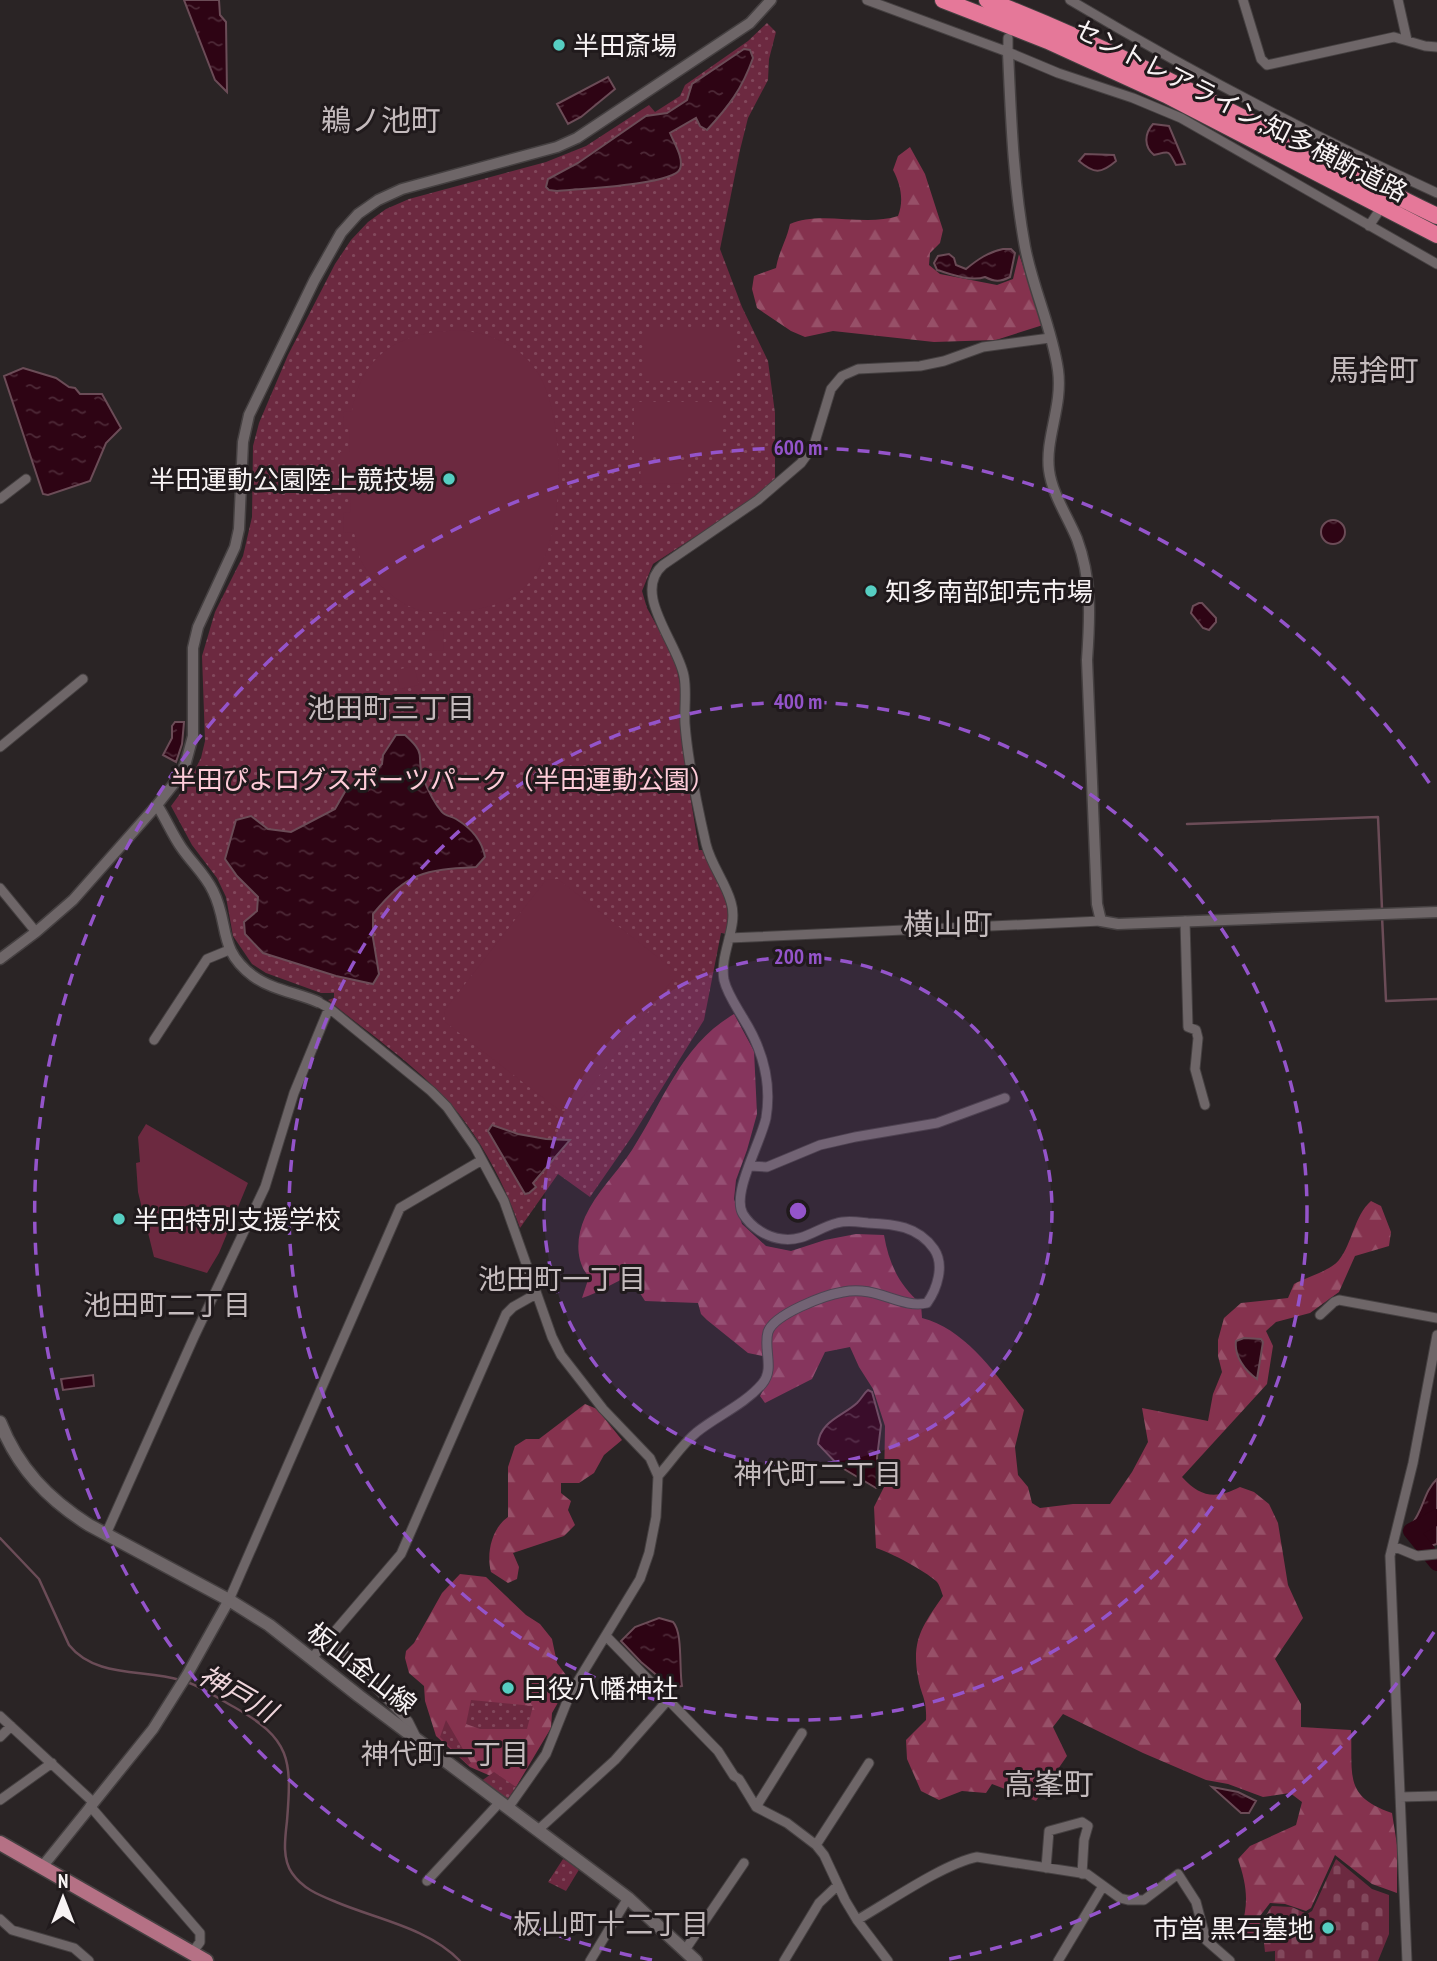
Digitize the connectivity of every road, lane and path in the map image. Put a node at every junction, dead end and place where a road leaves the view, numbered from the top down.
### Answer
1 (771, 0) edge
2 (867, 0) edge
3 (943, 0) edge
4 (987, 0) edge
5 (1070, 0) edge
6 (1243, 0) edge
7 (1398, 0) edge
8 (1008, 38) dead end
9 (1407, 40) junction
10 (1437, 47) edge
11 (1008, 52) junction
12 (1437, 193) edge
13 (1377, 214) dead end
14 (1437, 216) edge
15 (1369, 226) junction
16 (1437, 235) edge
17 (1437, 264) edge
18 (1050, 338) junction
19 (26, 478) dead end
20 (0, 499) edge
21 (83, 679) dead end
22 (0, 747) edge
23 (157, 805) junction
24 (0, 887) edge
25 (1437, 912) edge
26 (1101, 921) junction
27 (1185, 921) junction
28 (36, 932) junction
29 (729, 938) junction
30 (229, 950) junction
31 (0, 959) edge
32 (324, 1005) junction
33 (154, 1040) dead end
34 (1005, 1098) dead end
35 (1205, 1105) dead end
36 (482, 1160) junction
37 (750, 1166) junction
38 (537, 1294) junction
39 (1320, 1315) dead end
40 (1437, 1318) edge
41 (1437, 1335) edge
42 (0, 1422) edge
43 (657, 1476) junction
44 (106, 1534) junction
45 (1393, 1546) junction
46 (1437, 1554) edge
47 (229, 1600) junction
48 (607, 1636) junction
49 (329, 1638) junction
50 (312, 1658) junction
51 (667, 1700) junction
52 (0, 1716) edge
53 (12, 1726) junction
54 (802, 1733) dead end
55 (0, 1737) edge
56 (417, 1739) junction
57 (52, 1763) junction
58 (869, 1763) dead end
59 (1437, 1796) edge
60 (1400, 1797) junction
61 (0, 1800) edge
62 (92, 1804) junction
63 (504, 1805) junction
64 (755, 1807) junction
65 (538, 1830) junction
66 (0, 1843) edge
67 (816, 1845) junction
68 (744, 1863) dead end
69 (42, 1867) junction
70 (1046, 1868) junction
71 (1082, 1874) junction
72 (427, 1881) dead end
73 (838, 1885) junction
74 (1103, 1886) junction
75 (628, 1898) junction
76 (0, 1919) edge
77 (857, 1920) junction
78 (685, 1950) junction
79 (199, 1957) edge
80 (881, 1959) edge
81 (89, 1961) edge
82 (590, 1961) edge
83 (696, 1961) edge
84 (783, 1961) edge
85 (1058, 1961) edge
86 (1230, 1961) edge
87 (1406, 1961) edge

1 - 23 street
2 - 11 street
3 - 16 highway, セントレアライン;知多横断道路
4 - 14 highway, セントレアライン;知多横断道路
5 - 12 street
6 - 9 street
7 - 9 street
8 - 11 street
9 - 10 street
11 - 15 street
11 - 18 street
13 - 15 street
15 - 17 street
18 - 26 street
18 - 29 street
19 - 20 street
21 - 22 street
23 - 28 street
23 - 30 street
24 - 28 street
25 - 27 street
26 - 27 street
26 - 29 street
27 - 35 street
28 - 31 street
29 - 37 street
30 - 32 street
30 - 33 street
32 - 36 street
32 - 44 street
34 - 37 street
36 - 38 street
36 - 47 street
37 - 43 street
38 - 43 street
38 - 49 street
39 - 40 street
41 - 45 street
42 - 44 main road, 板山金山線
43 - 48 street
44 - 47 main road, 板山金山線
45 - 46 street
45 - 60 street
47 - 50 main road, 板山金山線
47 - 62 street
48 - 51 street
48 - 63 street
49 - 50 street
49 - 56 street
50 - 56 main road, 板山金山線
51 - 64 street
51 - 65 street
52 - 53 street
53 - 55 street
53 - 57 street
54 - 64 street
56 - 63 main road, 板山金山線
57 - 61 street
57 - 62 street
58 - 67 street
59 - 60 street
60 - 87 street
62 - 69 street
62 - 79 street
63 - 65 main road, 板山金山線
63 - 72 street
64 - 67 street
65 - 75 main road, 板山金山線
66 - 69 main road
67 - 73 street
68 - 78 street
69 - 79 main road
70 - 71 street
70 - 71 street
70 - 77 street
71 - 74 street
73 - 77 street
73 - 84 street
74 - 85 street
74 - 86 street
75 - 78 main road, 板山金山線
75 - 82 street
76 - 81 street
77 - 80 street
78 - 83 main road, 板山金山線

